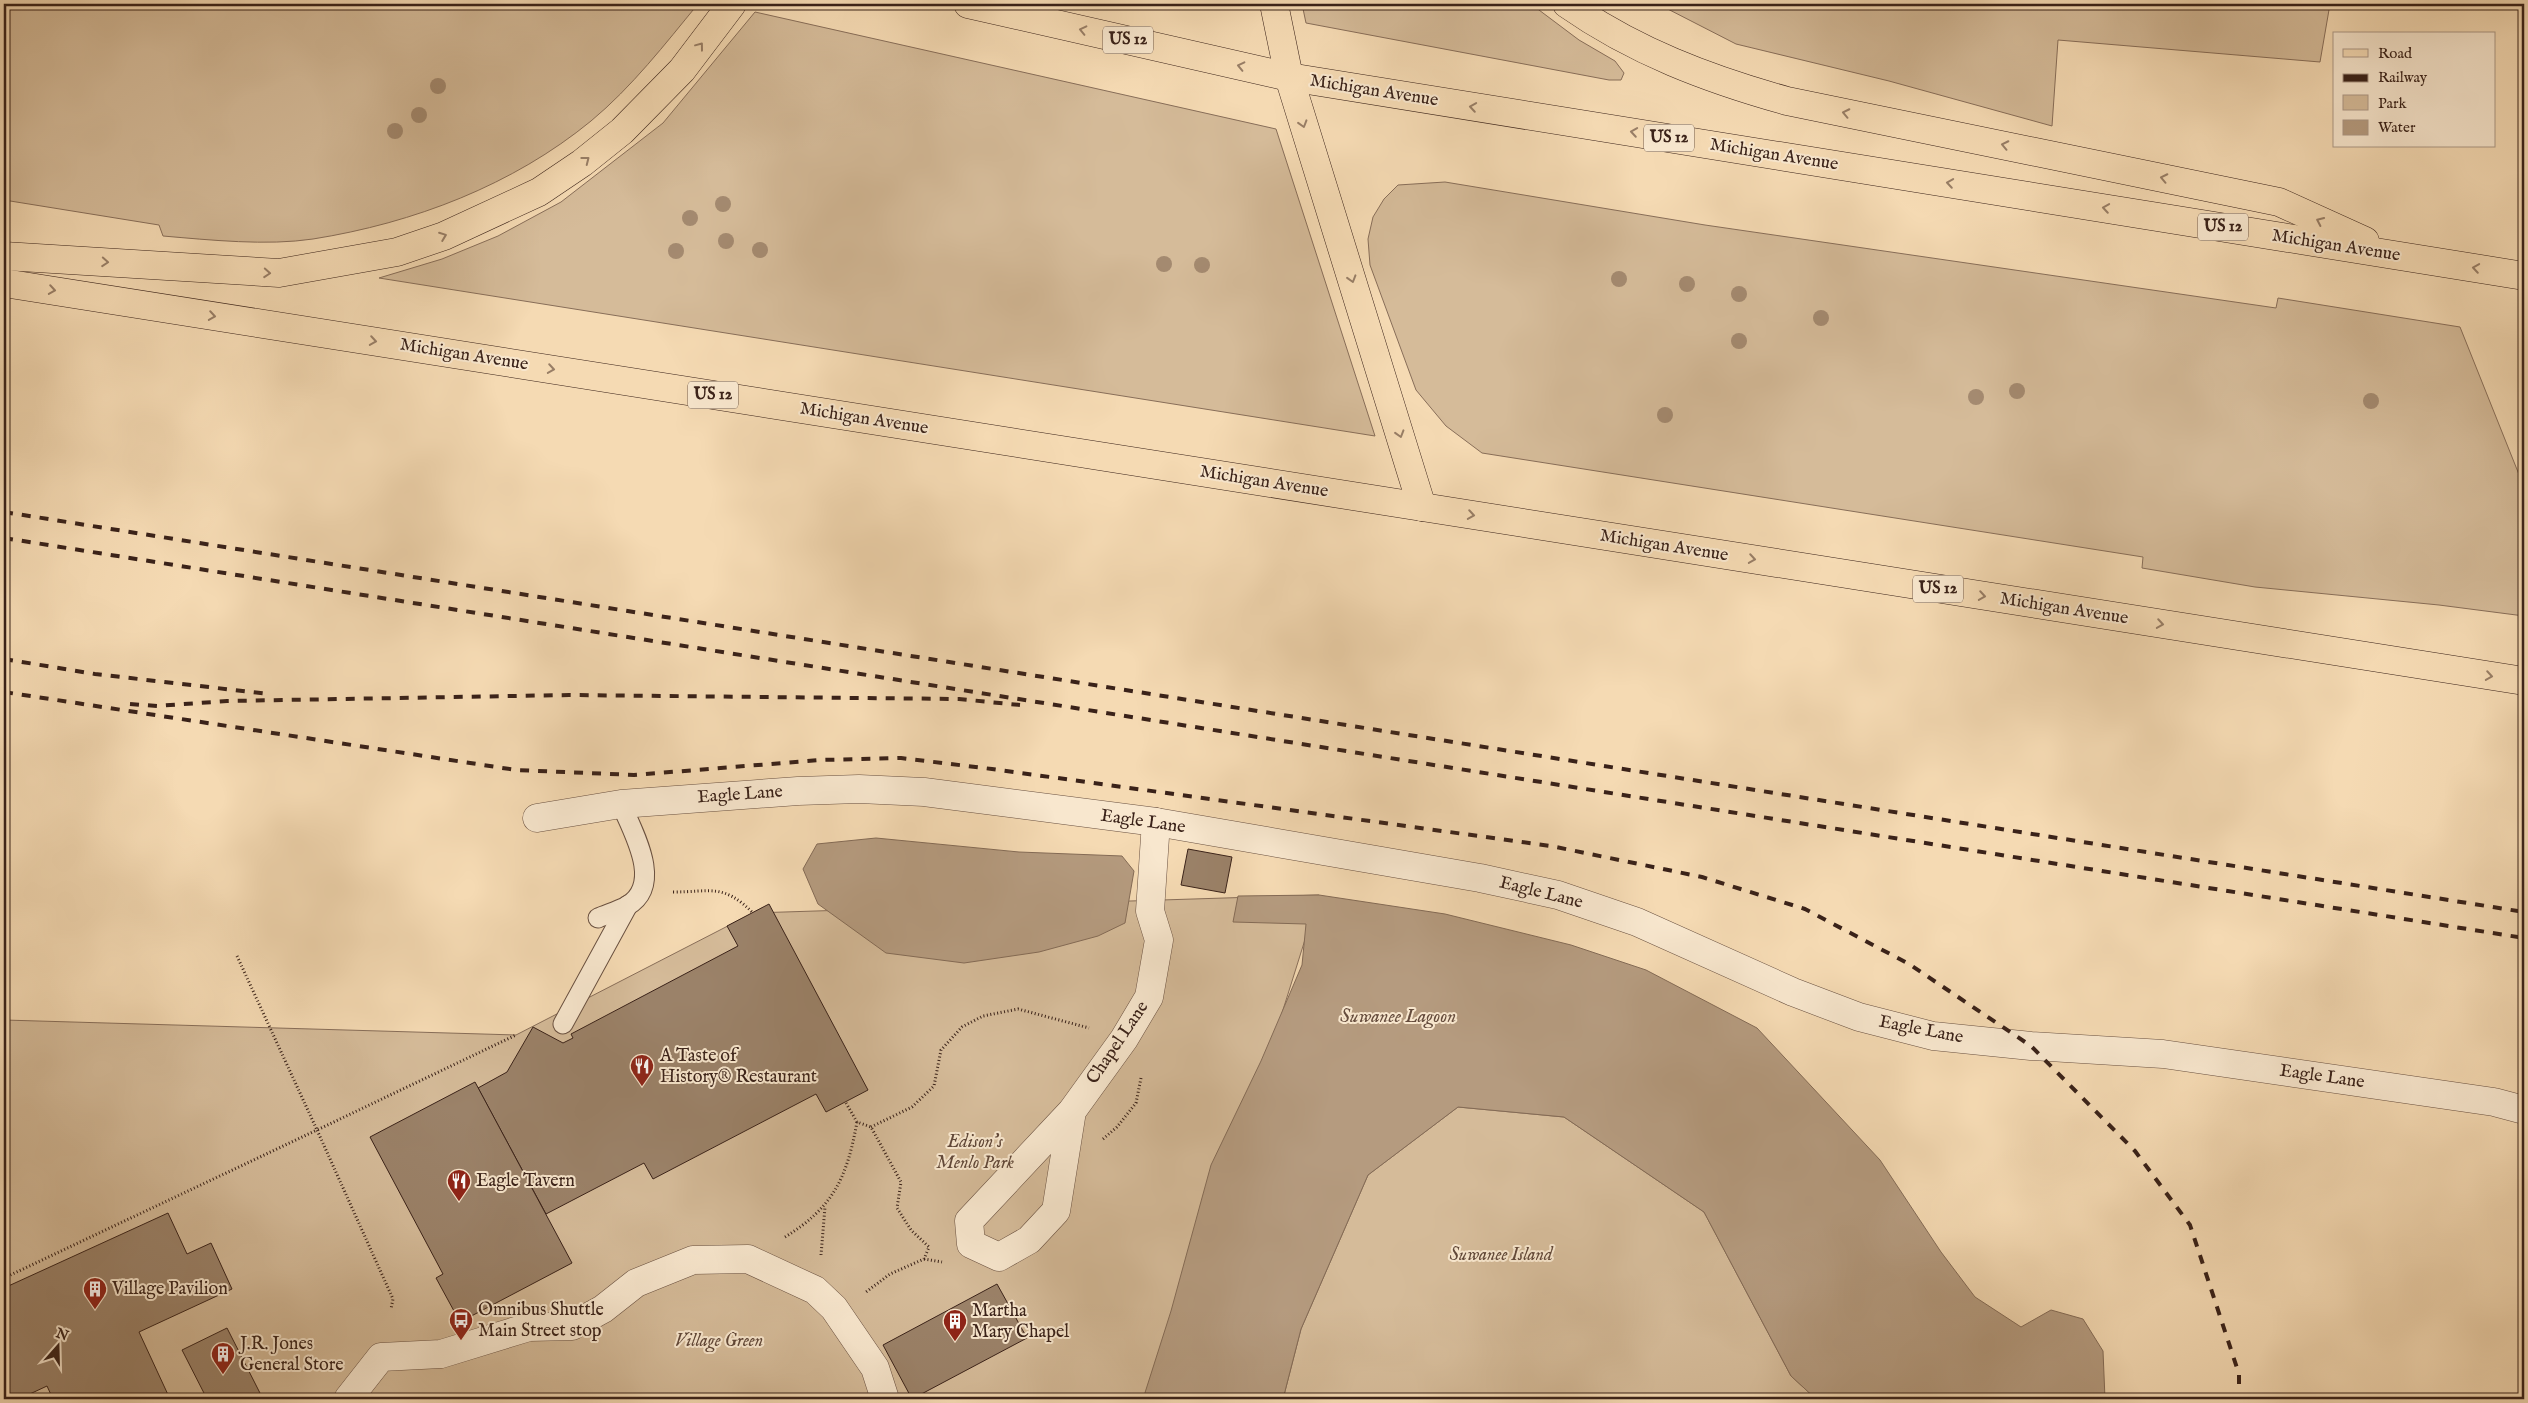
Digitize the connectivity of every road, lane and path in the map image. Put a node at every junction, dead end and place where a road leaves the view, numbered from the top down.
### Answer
1 (732, 4) edge
2 (968, 4) edge
3 (1274, 4) edge
4 (1567, 4) edge
5 (1289, 77) junction
6 (4, 256) edge
7 (2396, 256) junction
8 (2524, 276) edge
9 (4, 283) edge
10 (1422, 507) junction
11 (2524, 681) edge
12 (621, 804) junction
13 (537, 818) dead end
14 (1156, 822) junction
15 (642, 888) junction
16 (628, 905) junction
17 (753, 912) dead end
18 (598, 918) dead end
19 (237, 956) dead end
20 (563, 1024) dead end
21 (516, 1035) dead end
22 (846, 1102) dead end
23 (2524, 1110) edge
24 (1072, 1111) junction
25 (857, 1122) junction
26 (317, 1130) junction
27 (825, 1207) junction
28 (748, 1259) junction
29 (4, 1278) edge
30 (824, 1299) junction
31 (391, 1309) dead end
32 (348, 1399) edge
33 (885, 1399) edge

6 -> 1 main road
5 -> 2 main road, Michigan Avenue / US 12
3 - 5 main road
7 -> 4 main road
7 -> 5 main road, Michigan Avenue / US 12
5 -> 10 main road
8 -> 7 main road, Michigan Avenue / US 12
9 -> 10 main road, Michigan Avenue / US 12
10 -> 11 main road, Michigan Avenue / US 12
12 - 13 street, Eagle Lane
12 - 14 street, Eagle Lane
12 - 15 lane
14 - 23 street, Eagle Lane
14 - 24 street, Chapel Lane
15 - 16 lane
15 - 17 path
16 - 18 lane
16 - 20 lane
19 - 26 path
21 - 26 path
22 - 25 path
24 - 24 street, Chapel Lane
25 - 27 path
25 - 30 path
26 - 29 path
26 - 31 path
27 - 28 path
27 - 30 path
28 - 30 street
28 - 32 street
30 - 33 street

